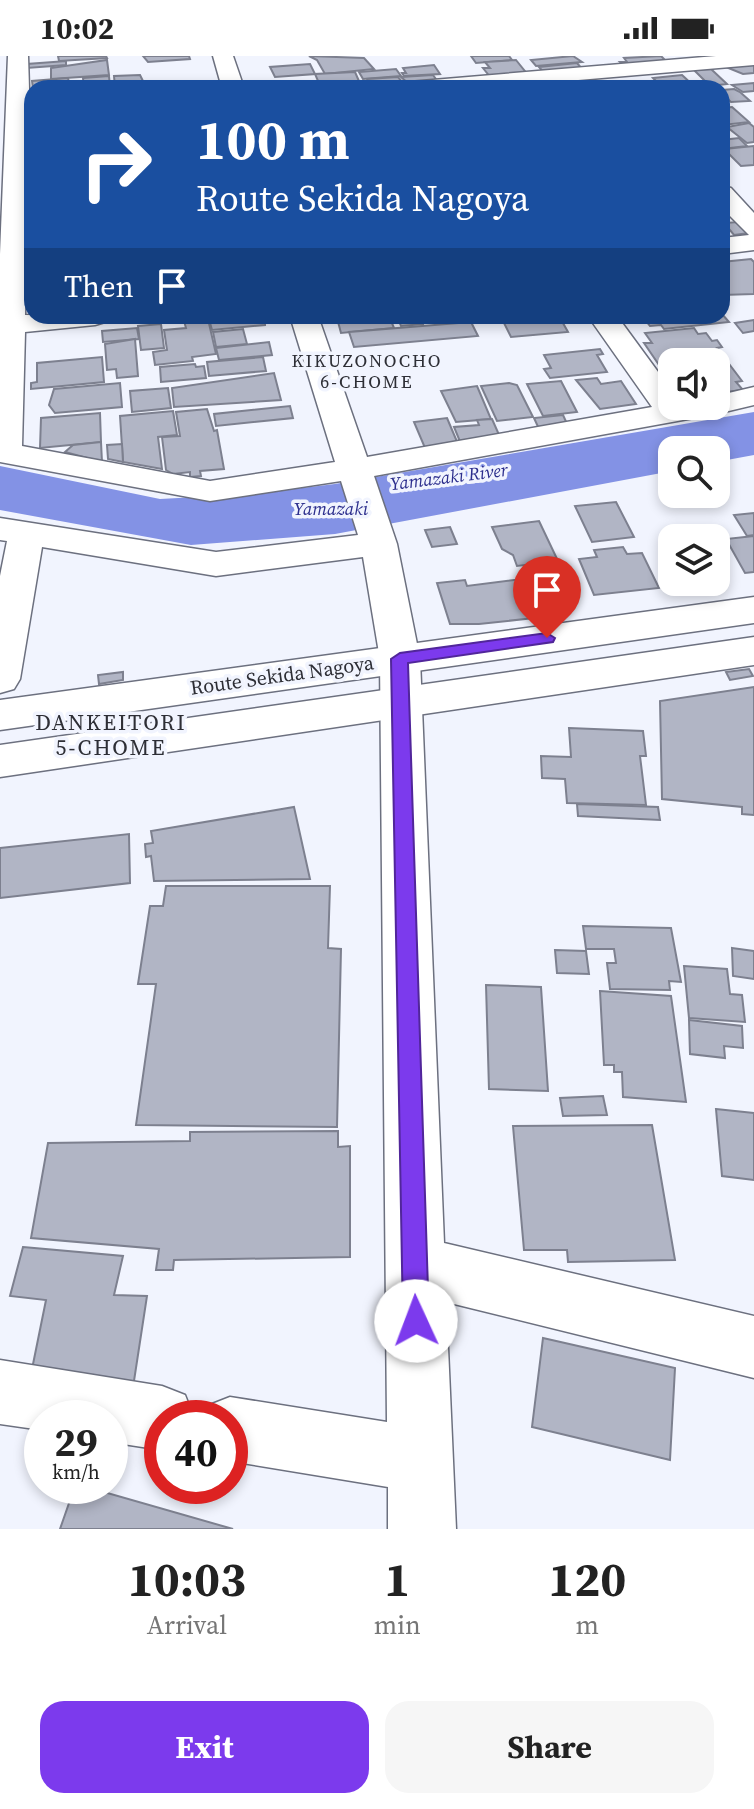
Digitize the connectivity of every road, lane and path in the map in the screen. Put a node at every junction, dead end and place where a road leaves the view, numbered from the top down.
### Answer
1 (18, 56) edge
2 (223, 56) edge
3 (593, 56) edge
4 (754, 59) edge
5 (456, 79) edge
6 (230, 80) edge
7 (616, 80) edge
8 (17, 121) edge
9 (730, 202) edge
10 (754, 228) edge
11 (754, 242) edge
12 (730, 245) edge
13 (307, 324) edge
14 (608, 324) edge
15 (6, 326) edge
16 (658, 393) edge
17 (754, 396) edge
18 (730, 402) edge
19 (658, 417) edge
20 (3, 452) edge
21 (356, 474) junction
22 (13, 532) edge
23 (376, 535) junction
24 (754, 610) edge
25 (754, 651) edge
26 (0, 679) edge
27 (400, 681) junction
28 (0, 715) edge
29 (0, 761) edge
30 (414, 1265) junction
31 (754, 1347) edge
32 (0, 1392) edge
33 (144, 1415) edge
34 (248, 1432) edge
35 (420, 1460) junction
36 (422, 1529) edge

1 - 8 street
2 - 6 street
3 - 7 street
4 - 7 street
5 - 7 street
8 - 15 street
9 - 10 street
11 - 12 street
13 - 21 street
14 - 16 street
15 - 20 street
17 - 18 street
19 - 21 street
20 - 21 street
21 - 23 street
22 - 23 street
22 - 26 street
23 - 27 street
24 - 27 street, Route Sekida Nagoya
25 - 27 street, Route Sekida Nagoya
27 - 28 street, Route Sekida Nagoya
27 - 29 street, Route Sekida Nagoya
27 - 30 street
30 - 31 street
30 - 35 street
32 - 33 street
34 - 35 street
35 - 36 street

